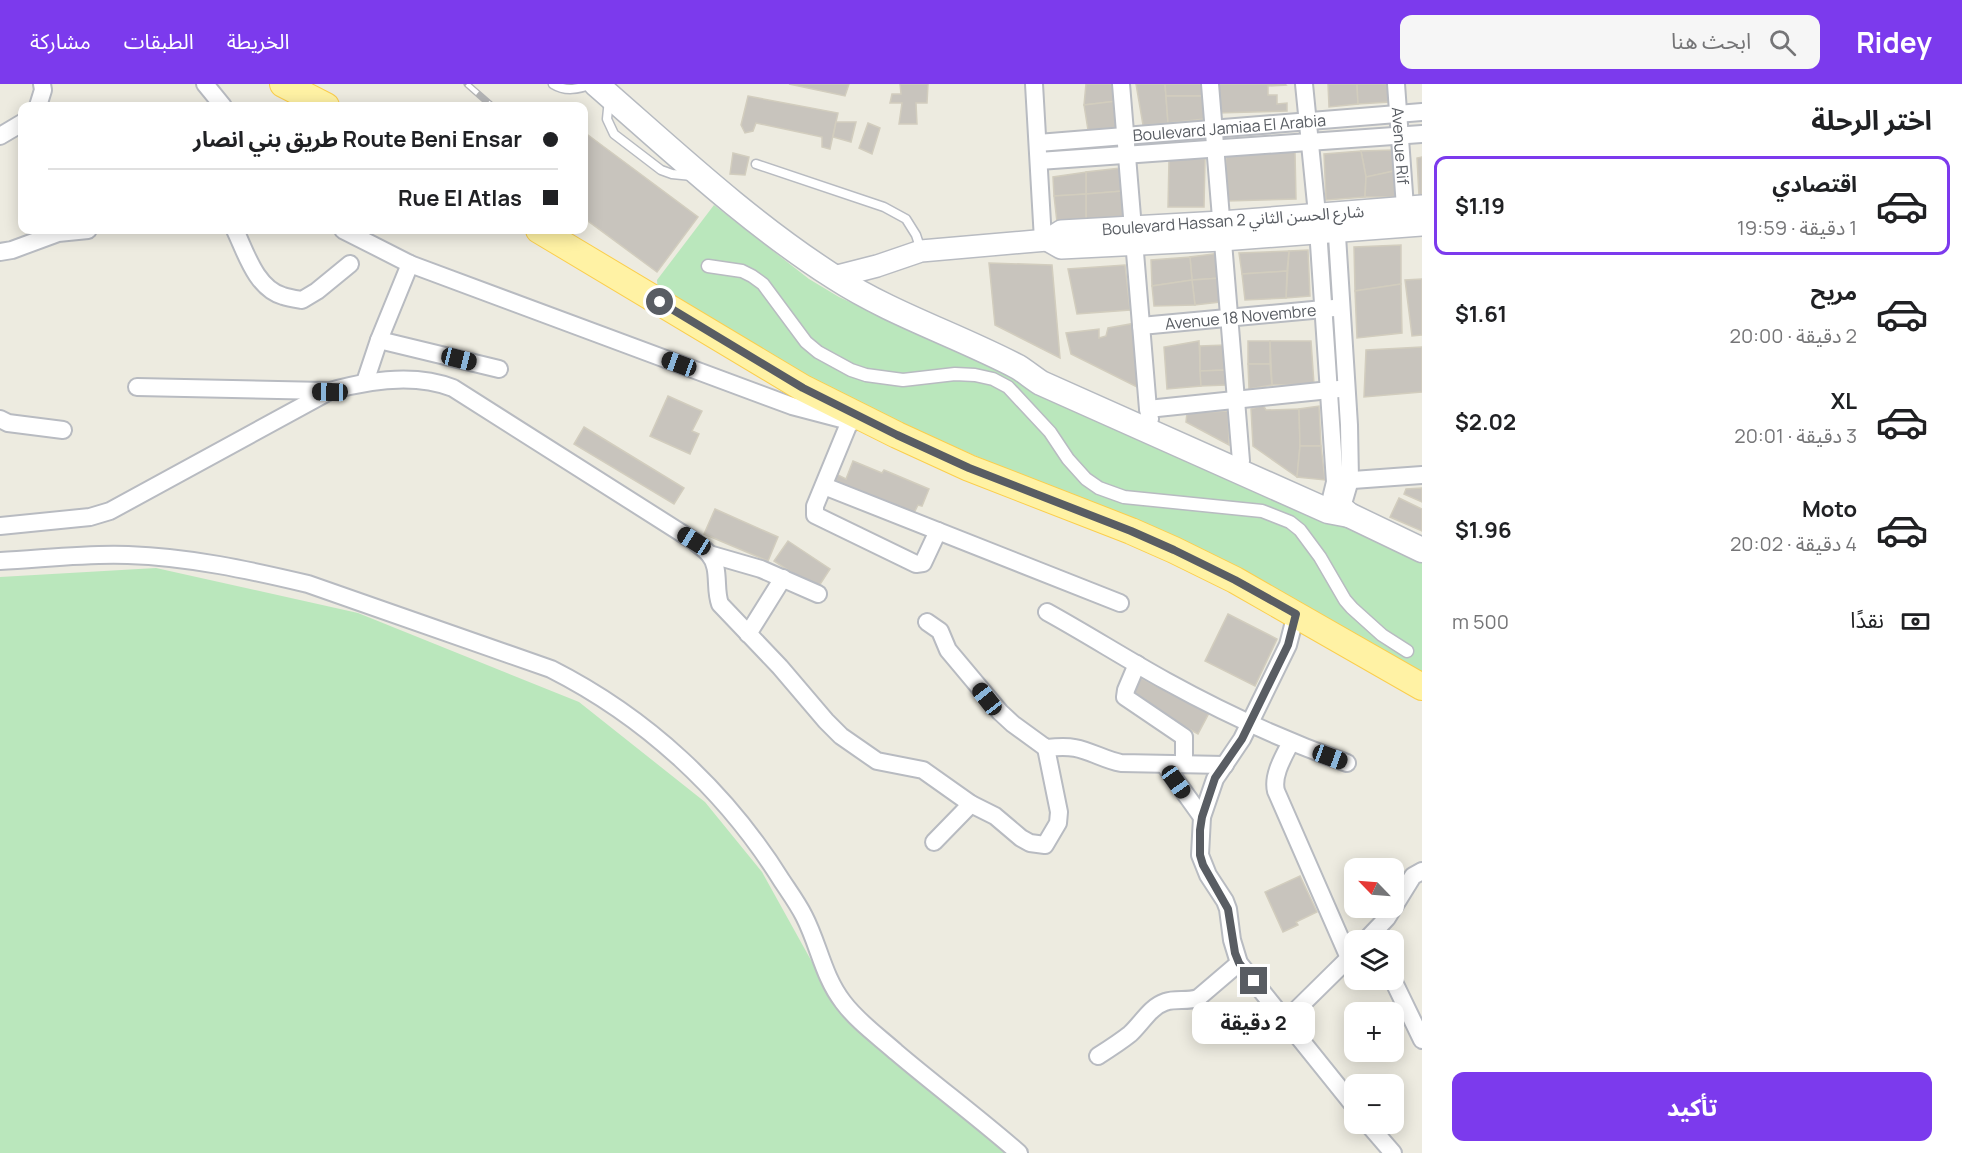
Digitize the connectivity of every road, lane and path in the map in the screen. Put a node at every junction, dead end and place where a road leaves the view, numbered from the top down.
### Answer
1 (42, 84) edge
2 (205, 84) edge
3 (283, 84) edge
4 (552, 84) edge
5 (1034, 84) edge
6 (1121, 84) edge
7 (1210, 84) edge
8 (1304, 84) edge
9 (1396, 84) edge
10 (599, 88) edge
11 (40, 102) edge
12 (220, 102) edge
13 (318, 102) edge
14 (1422, 112) edge
15 (1398, 114) junction
16 (1308, 121) junction
17 (18, 125) edge
18 (1214, 129) junction
19 (1422, 134) edge
20 (0, 136) edge
21 (1125, 136) junction
22 (1400, 136) junction
23 (1310, 142) junction
24 (1038, 143) junction
25 (1215, 149) junction
26 (1127, 155) junction
27 (1039, 161) junction
28 (756, 164) dead end
29 (1413, 207) edge
30 (1327, 223) junction
31 (1422, 225) edge
32 (1222, 231) junction
33 (55, 234) edge
34 (238, 234) edge
35 (351, 234) edge
36 (546, 234) edge
37 (1134, 235) junction
38 (1045, 240) junction
39 (921, 251) junction
40 (0, 252) edge
41 (350, 264) dead end
42 (410, 264) junction
43 (708, 266) dead end
44 (834, 277) junction
45 (1341, 308) junction
46 (1323, 309) junction
47 (1228, 318) junction
48 (1141, 326) junction
49 (379, 340) junction
50 (499, 369) dead end
51 (1021, 369) junction
52 (365, 382) junction
53 (137, 387) dead end
54 (1346, 388) junction
55 (1328, 390) junction
56 (330, 392) junction
57 (1235, 399) junction
58 (1149, 414) junction
59 (0, 419) edge
60 (850, 421) junction
61 (63, 429) dead end
62 (897, 435) junction
63 (1241, 461) junction
64 (1422, 475) edge
65 (824, 486) junction
66 (1340, 502) junction
67 (0, 526) edge
68 (938, 531) junction
69 (1422, 550) edge
70 (709, 554) junction
71 (0, 561) edge
72 (783, 578) junction
73 (818, 594) dead end
74 (1120, 603) dead end
75 (1047, 612) dead end
76 (1296, 614) junction
77 (927, 622) dead end
78 (748, 634) junction
79 (1407, 651) dead end
80 (1137, 664) junction
81 (1422, 687) edge
82 (1249, 723) junction
83 (1291, 742) junction
84 (1046, 748) junction
85 (1347, 763) dead end
86 (1164, 764) junction
87 (1184, 764) junction
88 (1225, 765) junction
89 (971, 804) junction
90 (1202, 817) junction
91 (934, 842) dead end
92 (1422, 871) edge
93 (1377, 930) edge
94 (1344, 939) edge
95 (1239, 963) junction
96 (1344, 964) edge
97 (1398, 990) edge
98 (1286, 1020) junction
99 (1422, 1040) edge
100 (1098, 1056) dead end
101 (1344, 1094) edge
102 (1377, 1134) edge
103 (1019, 1153) edge
104 (1393, 1153) edge

1 - 11 street
2 - 12 street
3 - 13 main road
4 - 10 lane
5 - 24 street
6 - 21 street
7 - 18 street
8 - 16 street
9 - 15 street, Avenue Rif
10 - 44 main road
14 - 15 street, Boulevard Jamiaa El Arabia
15 - 16 street, Boulevard Jamiaa El Arabia
15 - 22 street, Avenue Rif
16 - 18 street, Boulevard Jamiaa El Arabia
16 - 23 street
17 - 20 street
18 - 21 street, Boulevard Jamiaa El Arabia
18 - 25 street
19 - 22 street, Boulevard Jamiaa El Arabia
21 - 24 street, Boulevard Jamiaa El Arabia
21 - 26 street
22 - 23 street, Boulevard Jamiaa El Arabia
22 - 29 street, Avenue Rif
23 - 25 street, Boulevard Jamiaa El Arabia
23 - 30 street
24 - 27 street
25 - 26 street, Boulevard Jamiaa El Arabia
25 - 32 street
26 - 27 street, Boulevard Jamiaa El Arabia
26 - 37 street
27 - 38 street
28 - 39 lane
29 - 30 street, Boulevard Hassan 2 شارع الحسن الثاني
30 - 31 street, Boulevard Hassan 2 شارع الحسن الثاني
30 - 32 street, Boulevard Hassan 2 شارع الحسن الثاني
30 - 45 street
30 - 46 street
32 - 37 street, Boulevard Hassan 2 شارع الحسن الثاني
32 - 47 street
33 - 40 street
34 - 41 street
35 - 42 street
36 - 62 main road
37 - 38 street, Boulevard Hassan 2 شارع الحسن الثاني
37 - 48 street
38 - 39 street, Boulevard Hassan 2 شارع الحسن الثاني
39 - 44 street, Boulevard Hassan 2 شارع الحسن الثاني
42 - 49 street
42 - 60 street
43 - 79 street
44 - 51 main road
45 - 46 street, Avenue 18 Novembre
45 - 54 street
46 - 47 street, Avenue 18 Novembre
46 - 55 street
47 - 48 street, Avenue 18 Novembre
47 - 57 street
48 - 58 street
49 - 50 street
49 - 52 street
51 - 58 main road
51 - 66 main road
52 - 56 street
52 - 70 street
53 - 56 street
54 - 55 street
54 - 66 street
55 - 57 street
55 - 66 street
56 - 67 street
57 - 58 street
57 - 63 street
58 - 63 main road
59 - 61 street
60 - 62 street
60 - 65 street
62 - 76 main road
63 - 66 main road
64 - 66 street
65 - 68 street
65 - 68 street
66 - 69 main road
68 - 74 street
70 - 72 street
70 - 78 street
71 - 103 street
72 - 73 street
72 - 78 street
75 - 80 street
76 - 81 main road
76 - 82 street
77 - 84 street
78 - 89 street
80 - 82 street
80 - 87 street
82 - 83 street
82 - 88 street
83 - 85 street
83 - 94 street
84 - 86 street
84 - 89 street
86 - 87 street
86 - 90 street
87 - 88 street
88 - 90 street
89 - 91 street
90 - 95 street
92 - 93 street
95 - 98 street
95 - 100 street
96 - 98 street
97 - 99 street
98 - 101 street
102 - 104 street

